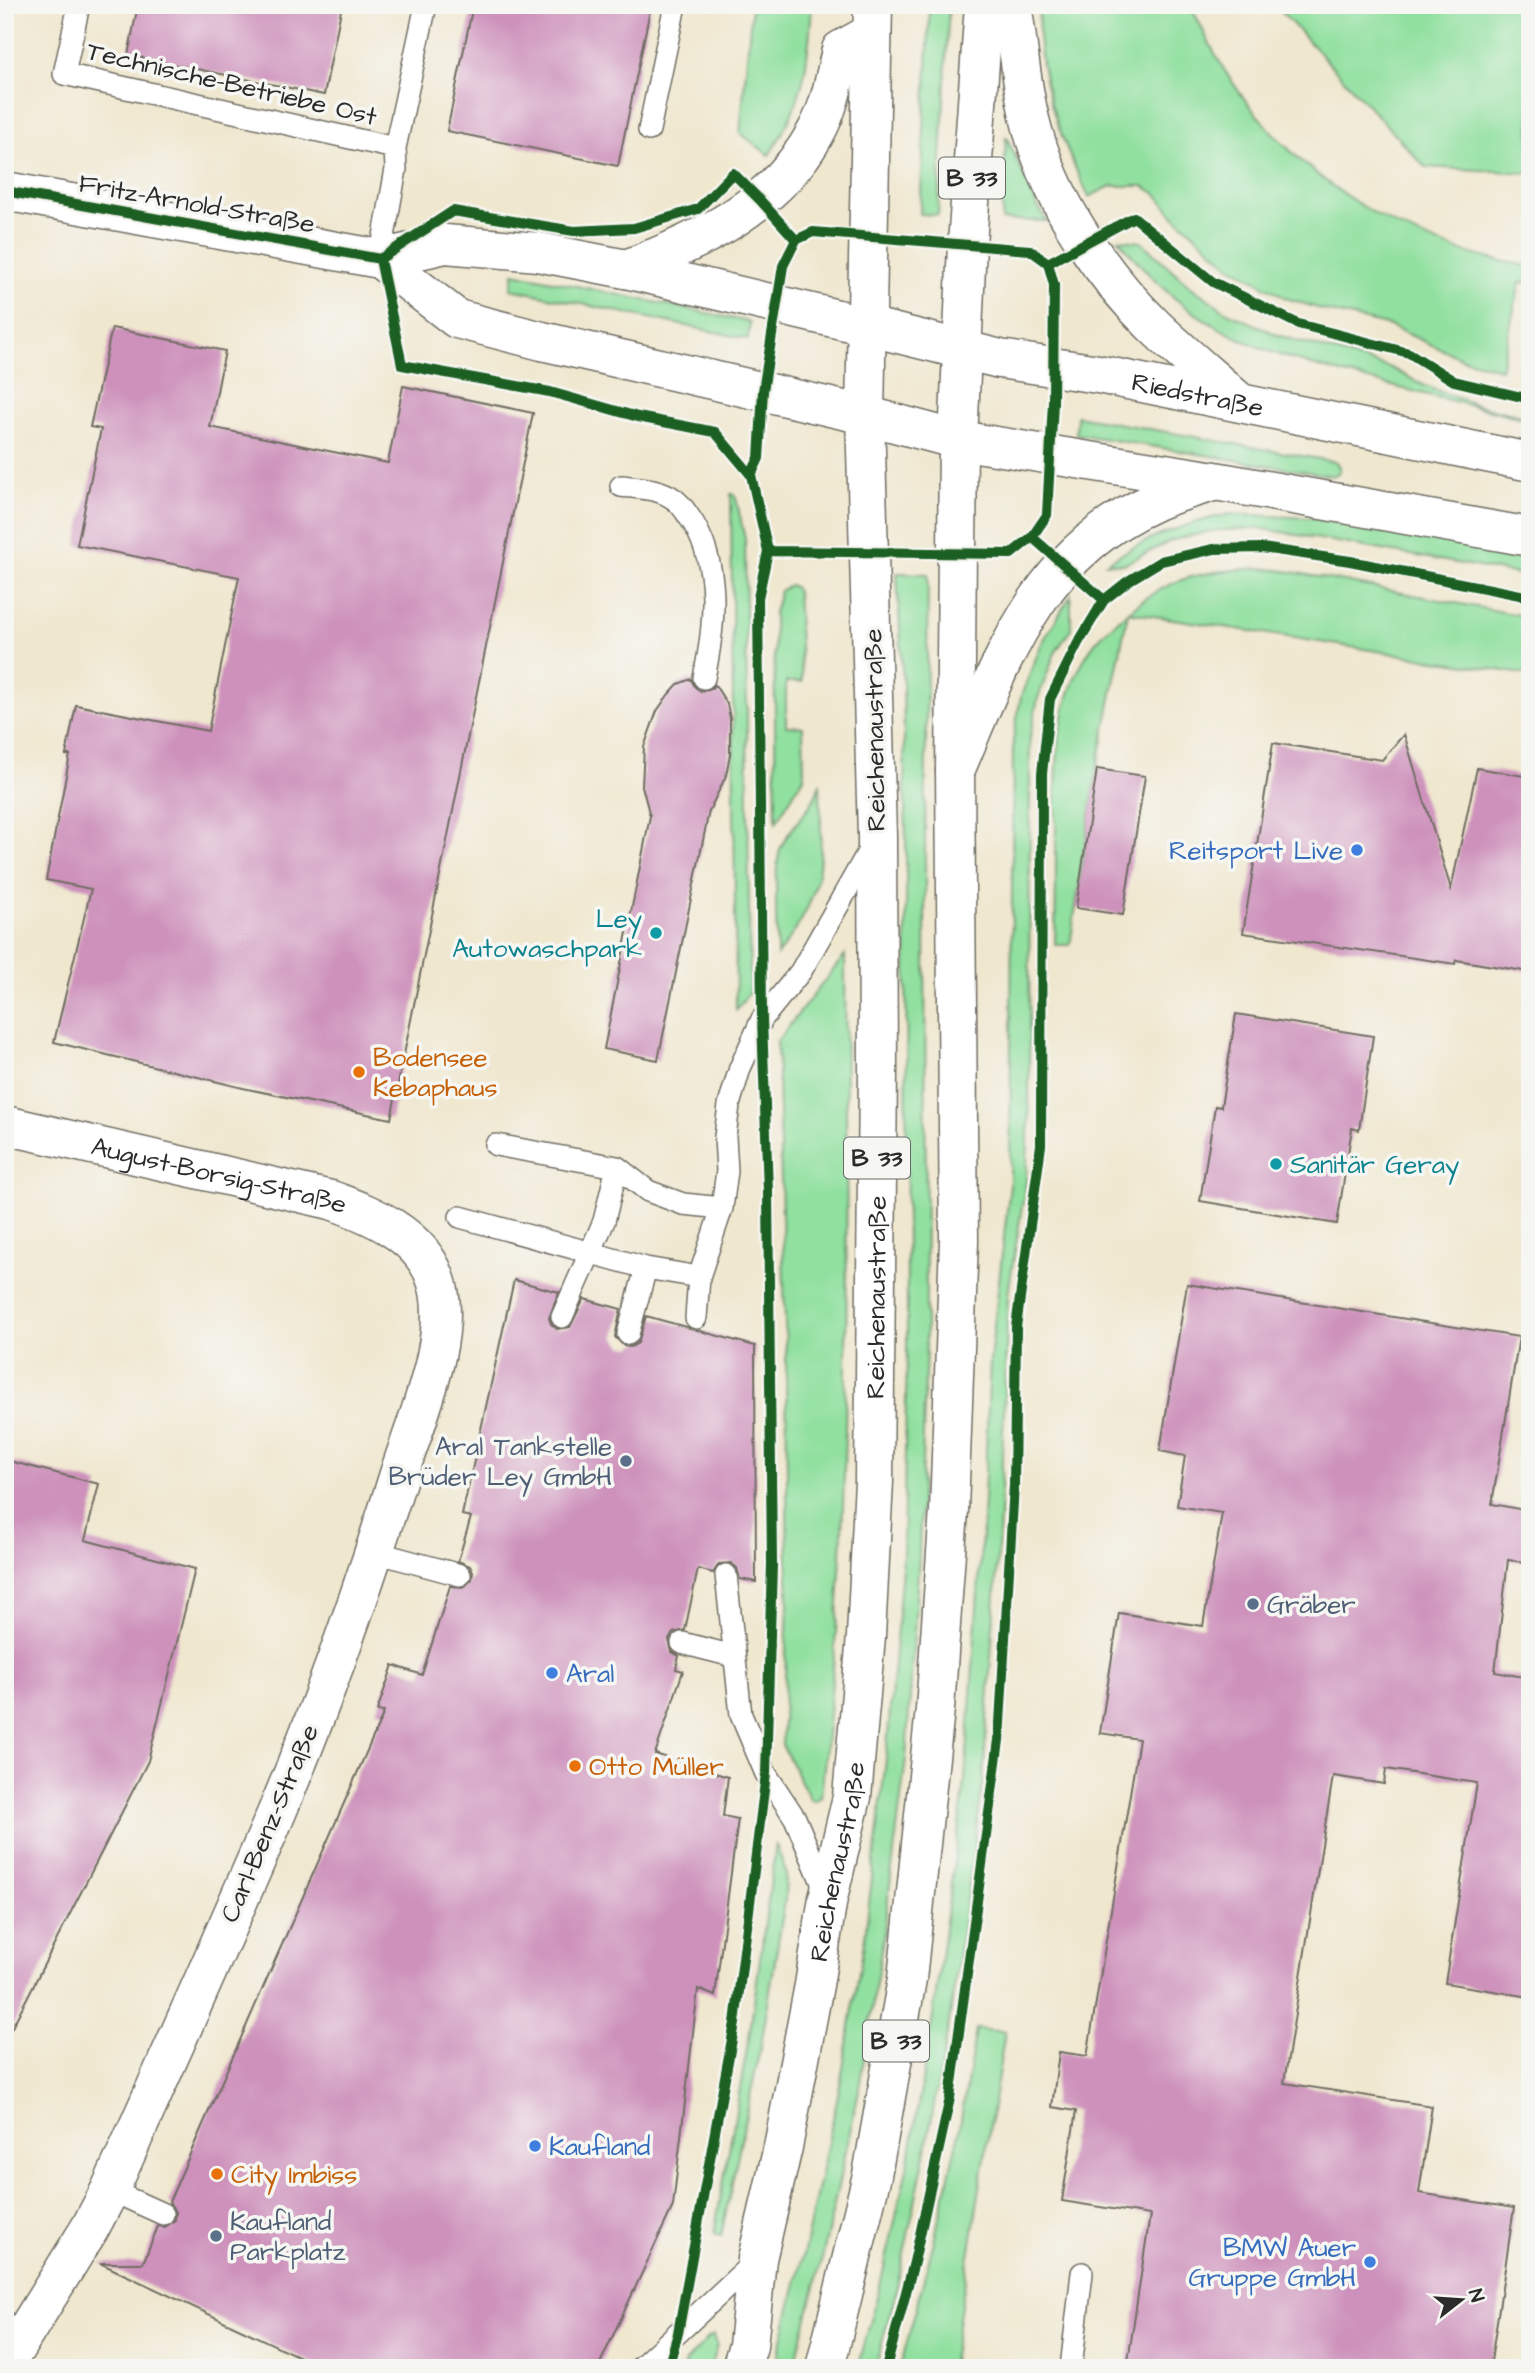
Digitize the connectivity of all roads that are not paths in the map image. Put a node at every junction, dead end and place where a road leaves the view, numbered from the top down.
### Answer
1 (79, 5) edge
2 (426, 5) edge
3 (675, 5) edge
4 (984, 5) edge
5 (1012, 5) edge
6 (872, 19) edge
7 (649, 130) dead end
8 (395, 148) junction
9 (5, 191) edge
10 (380, 259) junction
11 (626, 269) junction
12 (867, 326) junction
13 (963, 351) junction
14 (1240, 402) junction
15 (865, 415) junction
16 (958, 440) junction
17 (1530, 462) edge
18 (1215, 481) junction
19 (621, 486) dead end
20 (1530, 537) edge
21 (704, 678) dead end
22 (955, 771) junction
23 (877, 836) junction
24 (5, 1125) edge
25 (496, 1145) dead end
26 (617, 1167) junction
27 (722, 1208) junction
28 (460, 1217) dead end
29 (589, 1251) junction
30 (422, 1253) joint
31 (646, 1268) junction
32 (699, 1278) junction
33 (562, 1317) dead end
34 (696, 1318) dead end
35 (628, 1334) dead end
36 (375, 1552) junction
37 (460, 1575) dead end
38 (726, 1575) dead end
39 (682, 1643) dead end
40 (733, 1656) junction
41 (828, 1898) junction
42 (110, 2190) junction
43 (163, 2214) dead end
44 (757, 2259) junction
45 (1082, 2273) dead end
46 (6, 2361) edge
47 (640, 2368) edge
48 (741, 2368) edge
49 (825, 2368) edge
50 (1071, 2368) edge

1 - 8 lane, Technische-Betriebe Ost
2 - 8 lane, Technische-Betriebe Ost
3 - 7 lane
4 - 13 street, B 33
5 - 14 street
6 - 11 street
6 - 12 street, Reichenaustraße / B 33
8 - 10 lane
9 - 10 street, Fritz-Arnold-Straße
10 - 11 street, Fritz-Arnold-Straße
10 - 15 street, Fritz-Arnold-Straße
11 - 12 street, Fritz-Arnold-Straße
12 - 13 street, Riedstraße
12 - 15 street, Reichenaustraße / B 33
13 - 14 street, Riedstraße
13 - 16 street, B 33
14 - 17 street, Riedstraße
15 - 16 street
15 - 23 street, Reichenaustraße / B 33
16 - 18 street
16 - 22 street, B 33
18 - 20 street
18 - 22 street
19 - 21 lane
22 - 49 street, B 33
23 - 27 lane
23 - 41 street, Reichenaustraße / B 33
24 - 30 street, August-Borsig-Straße
25 - 26 lane
26 - 27 lane
26 - 29 lane
27 - 32 lane
28 - 29 lane
29 - 31 lane
29 - 33 lane
30 - 36 street, Carl-Benz-Straße
31 - 32 lane
31 - 35 lane
32 - 34 lane
36 - 37 lane
36 - 42 street, Carl-Benz-Straße
38 - 40 lane
39 - 40 lane
40 - 41 lane
41 - 44 street, Reichenaustraße / B 33
42 - 43 lane
42 - 46 street, Carl-Benz-Straße
44 - 47 lane
44 - 48 street, Reichenaustraße / B 33
45 - 50 lane

